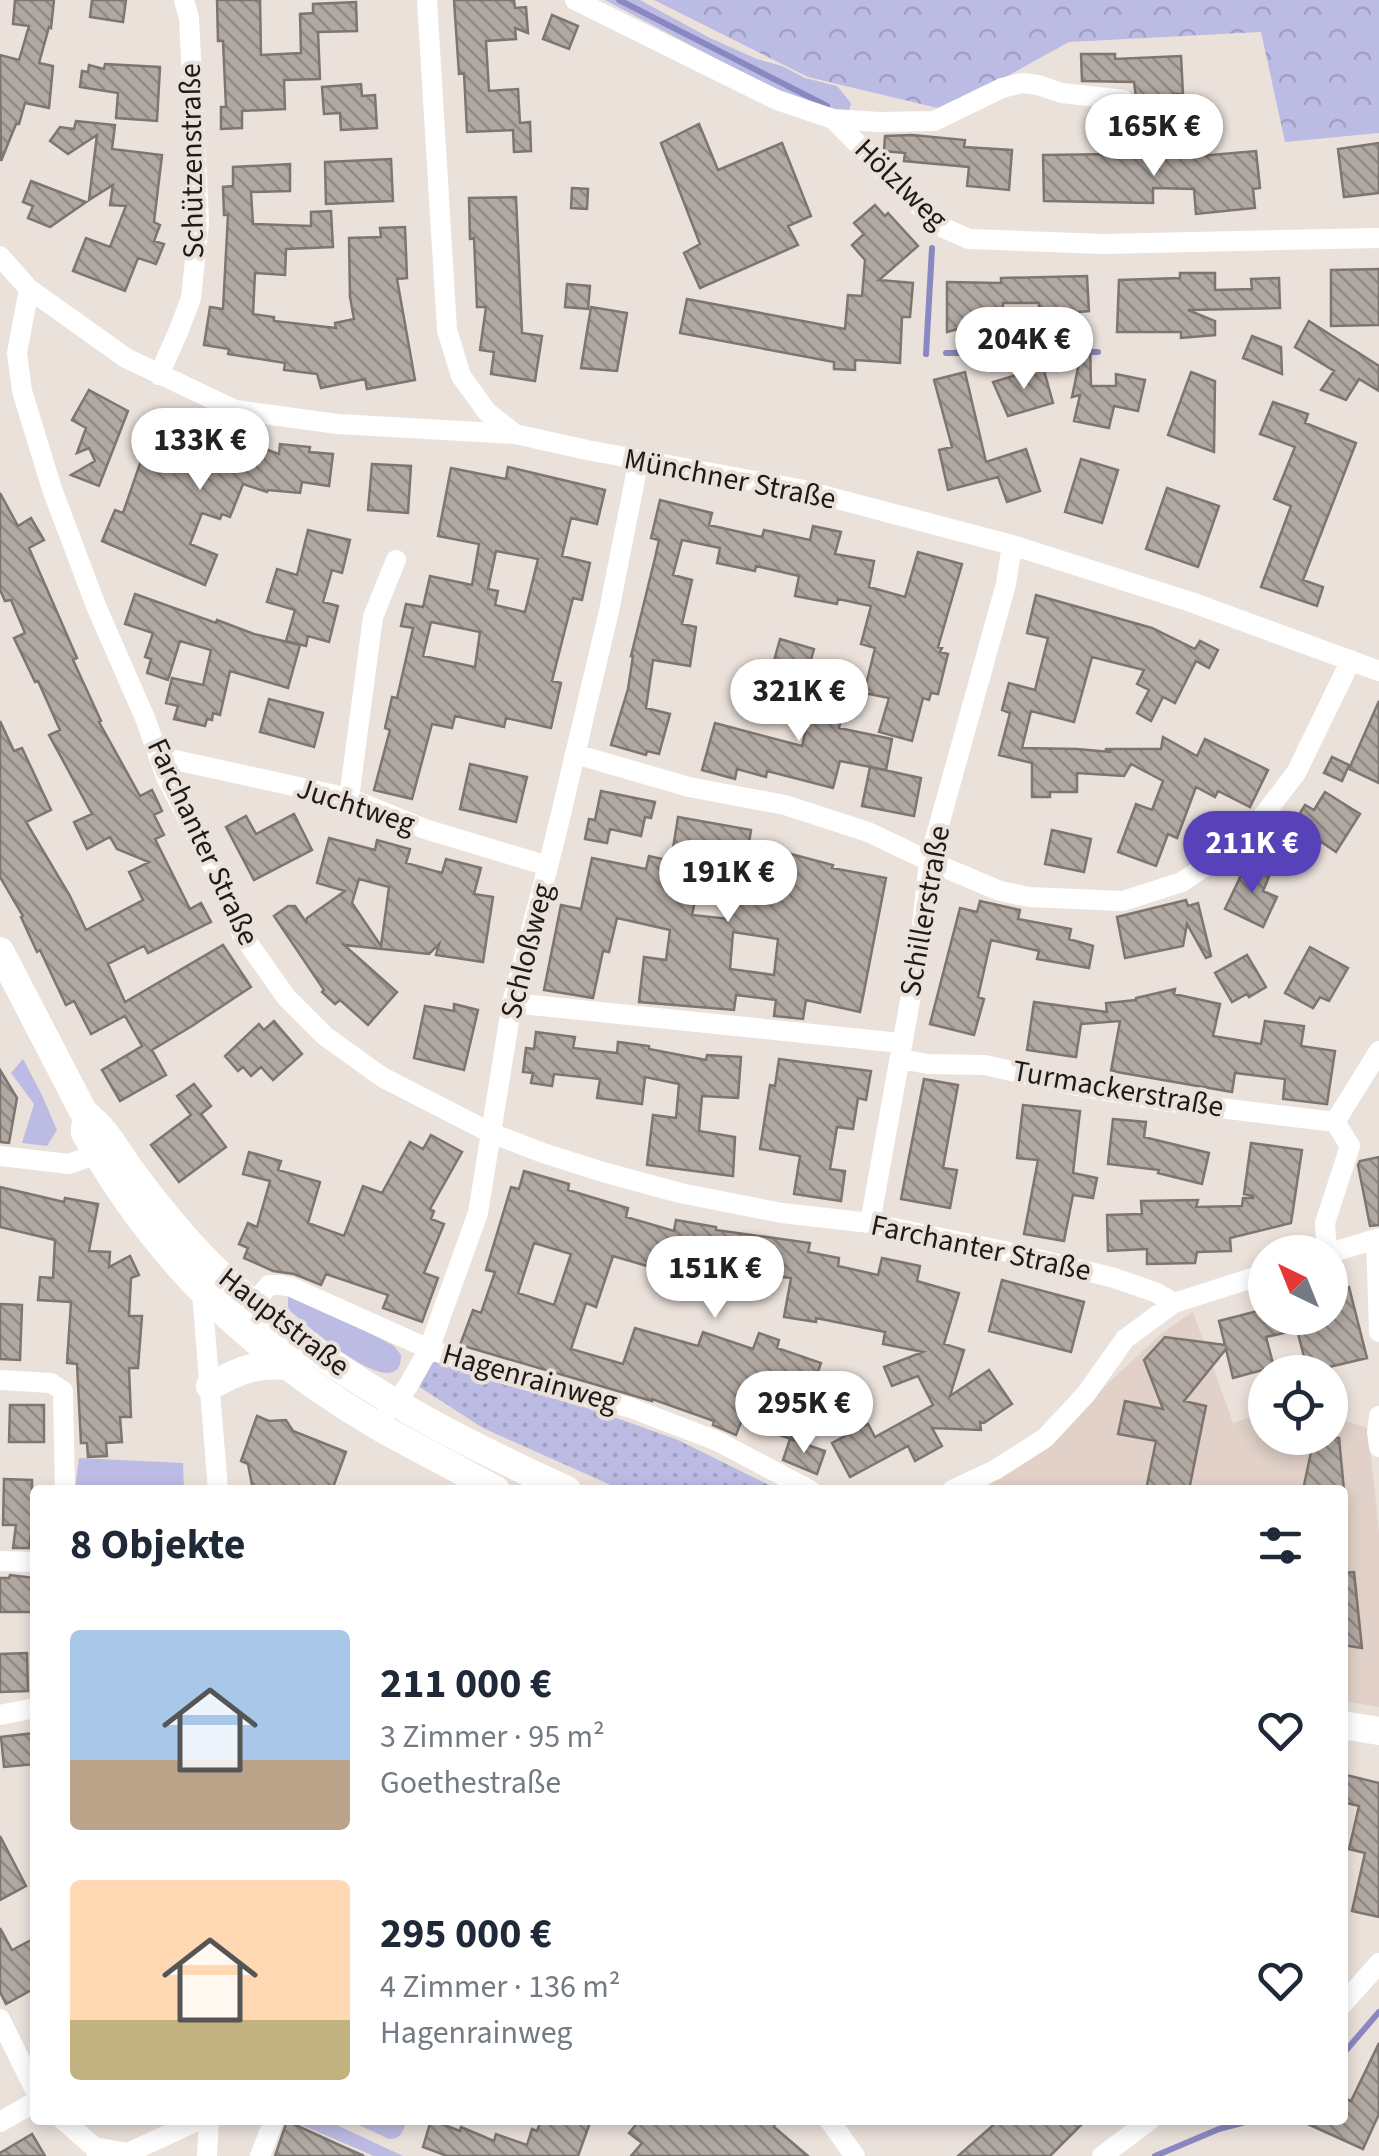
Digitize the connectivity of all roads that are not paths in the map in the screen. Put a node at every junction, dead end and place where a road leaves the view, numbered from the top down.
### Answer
1 (184, 0) edge
2 (427, 0) edge
3 (575, 0) edge
4 (1124, 100) dead end
5 (833, 119) junction
6 (1379, 238) edge
7 (0, 256) edge
8 (29, 288) junction
9 (159, 376) junction
10 (515, 434) junction
11 (639, 460) junction
12 (1012, 546) junction
13 (396, 560) dead end
14 (1351, 660) junction
15 (1379, 671) edge
16 (575, 754) junction
17 (160, 757) junction
18 (349, 798) junction
19 (929, 862) junction
20 (548, 866) junction
21 (0, 951) edge
22 (512, 1002) junction
23 (1379, 1050) edge
24 (900, 1051) junction
25 (84, 1112) junction
26 (1335, 1122) junction
27 (492, 1132) junction
28 (97, 1154) junction
29 (0, 1156) edge
30 (870, 1223) junction
31 (1326, 1235) edge
32 (1378, 1239) edge
33 (1348, 1247) edge
34 (1248, 1279) edge
35 (207, 1280) junction
36 (254, 1303) junction
37 (1174, 1303) junction
38 (1379, 1332) edge
39 (429, 1348) junction
40 (287, 1366) junction
41 (0, 1380) edge
42 (210, 1386) junction
43 (393, 1402) junction
44 (1379, 1416) edge
45 (378, 1426) junction
46 (1379, 1447) edge
47 (529, 1482) edge
48 (64, 1485) edge
49 (218, 1485) edge
50 (487, 1485) edge
51 (801, 1485) edge
52 (962, 1485) edge
53 (0, 1561) edge
54 (30, 1562) edge
55 (30, 1709) edge
56 (0, 1715) edge
57 (1348, 1725) edge
58 (1379, 1731) edge
59 (1379, 1963) edge
60 (1348, 1994) edge
61 (0, 2019) edge
62 (30, 2080) edge
63 (30, 2105) edge
64 (0, 2122) edge
65 (68, 2125) edge
66 (189, 2125) edge
67 (209, 2125) edge
68 (272, 2125) edge
69 (832, 2125) edge
70 (1143, 2125) edge
71 (96, 2152) edge
72 (129, 2154) edge
73 (206, 2156) edge
74 (260, 2156) edge
75 (855, 2156) edge
76 (1102, 2156) edge

1 - 9 street, Schützenstraße
2 - 10 street
3 - 5 street, Hölzlweg
4 - 5 street
5 - 6 street, Hölzlweg
7 - 8 street, Münchner Straße
8 - 9 street, Münchner Straße
8 - 17 street, Farchanter Straße
9 - 10 street, Münchner Straße
10 - 11 street, Münchner Straße
11 - 12 street, Münchner Straße
11 - 16 street, Schloßweg
12 - 14 street, Münchner Straße
12 - 19 street, Schillerstraße
13 - 18 street
14 - 15 street, Münchner Straße
14 - 19 street
16 - 19 street
16 - 20 street, Schloßweg
17 - 18 street, Juchtweg
17 - 27 street, Farchanter Straße
18 - 20 street, Juchtweg
19 - 24 street, Schillerstraße
20 - 22 street, Schloßweg
21 - 25 main road, Hauptstraße
22 - 24 street, Turmackerstraße
22 - 27 street, Schloßweg
23 - 26 street
24 - 26 street, Turmackerstraße
24 - 30 street, Schillerstraße
25 - 28 main road, Hauptstraße
25 - 35 main road, Hauptstraße
26 - 31 street
27 - 30 street, Farchanter Straße
27 - 39 street, Schloßweg
28 - 29 street
28 - 35 main road, Hauptstraße
30 - 37 street, Farchanter Straße
32 - 33 street
32 - 38 street
34 - 37 street
35 - 36 main road, Hauptstraße
35 - 40 main road, Hauptstraße
35 - 42 street
36 - 39 street, Hagenrainweg
36 - 43 main road, Hauptstraße
37 - 52 street
39 - 43 street, Schloßweg
39 - 51 street, Hagenrainweg
40 - 42 main road
40 - 45 main road, Hauptstraße
41 - 48 street
42 - 49 street
43 - 45 street, Schloßweg
43 - 47 main road, Hauptstraße
44 - 46 street
45 - 50 main road, Hauptstraße
53 - 54 street
55 - 56 street
57 - 58 main road
59 - 60 street
61 - 62 street
63 - 64 street
65 - 71 street
66 - 72 street
67 - 73 street
68 - 74 street
69 - 75 street
70 - 76 street
71 - 72 street

